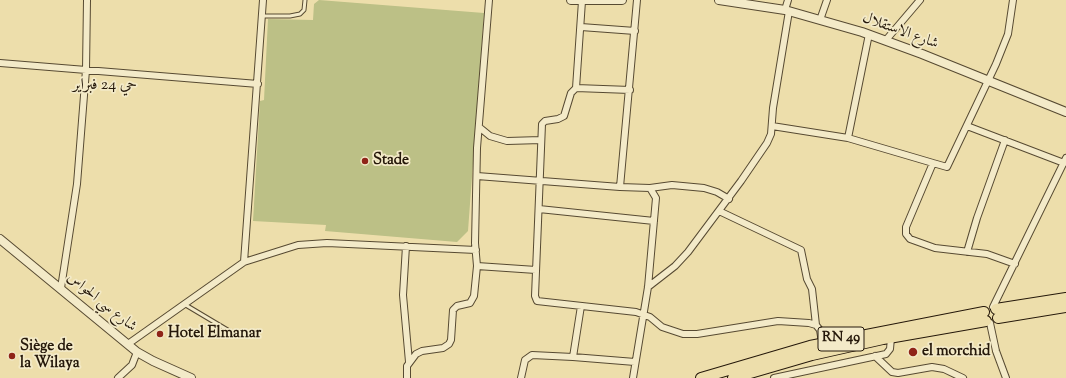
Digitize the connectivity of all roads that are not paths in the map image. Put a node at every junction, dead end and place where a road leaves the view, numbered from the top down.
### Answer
1 (88, 0) edge
2 (263, 0) edge
3 (305, 0) edge
4 (489, 0) edge
5 (571, 0) edge
6 (622, 0) edge
7 (637, 0) edge
8 (719, 0) edge
9 (788, 0) edge
10 (827, 0) edge
11 (920, 0) edge
12 (1013, 0) edge
13 (582, 1) edge
14 (787, 10) junction
15 (261, 16) junction
16 (820, 20) junction
17 (581, 27) junction
18 (635, 31) junction
19 (869, 34) junction
20 (886, 40) junction
21 (0, 63) edge
22 (86, 70) junction
23 (988, 81) junction
24 (258, 84) junction
25 (576, 88) junction
26 (630, 90) junction
27 (1066, 112) edge
28 (772, 126) junction
29 (968, 126) junction
30 (479, 127) junction
31 (848, 138) junction
32 (541, 140) junction
33 (1005, 140) junction
34 (1065, 160) edge
35 (933, 163) junction
36 (477, 176) junction
37 (540, 180) junction
38 (620, 187) junction
39 (650, 188) junction
40 (729, 198) junction
41 (539, 209) junction
42 (719, 211) junction
43 (654, 221) junction
44 (0, 239) edge
45 (406, 246) junction
46 (476, 250) junction
47 (967, 252) junction
48 (244, 262) junction
49 (1015, 264) junction
50 (477, 266) junction
51 (536, 270) junction
52 (648, 287) junction
53 (61, 288) junction
54 (1066, 298) edge
55 (184, 304) junction
56 (581, 306) junction
57 (1066, 307) edge
58 (644, 314) junction
59 (991, 315) junction
60 (816, 326) junction
61 (236, 335) dead end
62 (891, 338) junction
63 (822, 343) junction
64 (128, 344) junction
65 (137, 352) junction
66 (875, 356) junction
67 (573, 357) junction
68 (409, 362) junction
69 (635, 362) junction
70 (892, 375) edge
71 (118, 378) edge
72 (191, 378) edge
73 (407, 378) edge
74 (521, 378) edge
75 (633, 378) edge
76 (701, 378) edge
77 (733, 378) edge
78 (774, 378) edge
79 (963, 378) edge
80 (1006, 378) edge

1 - 22 street
2 - 15 street
3 - 15 lane
4 - 30 street
5 - 13 street
6 - 13 street
7 - 18 street
8 - 14 street, شارع الاستقلال
9 - 14 street
10 - 16 street
11 - 20 street
12 - 23 street
13 - 17 street
14 - 16 street, شارع الاستقلال
14 - 28 street
15 - 24 street
16 - 19 street, شارع الاستقلال
17 - 18 street
17 - 25 street
18 - 26 street
19 - 20 street, شارع الاستقلال
19 - 31 street
20 - 23 street, شارع الاستقلال
21 - 22 street
22 - 24 street
22 - 53 street
23 - 27 street, شارع الاستقلال
23 - 29 street
24 - 48 street
25 - 26 street
25 - 32 street
26 - 38 street
28 - 31 street
28 - 40 street
29 - 33 street
29 - 35 street
30 - 32 street
30 - 36 street
31 - 35 street
32 - 37 street
33 - 34 street
33 - 47 street
34 - 49 street
35 - 47 street
36 - 37 street
36 - 46 street
37 - 38 street
37 - 41 street
38 - 39 street
39 - 40 street
39 - 43 street
40 - 42 street
41 - 43 street
41 - 51 street
42 - 52 street
42 - 60 street
43 - 52 street
44 - 53 street, شارع سي الحواس
45 - 46 street
45 - 48 street
45 - 68 street
46 - 50 street
47 - 49 street
48 - 55 street
49 - 59 street
50 - 51 street
50 - 68 street
51 - 56 street
52 - 58 street
53 - 64 street, شارع سي الحواس
54 - 59 main road, RN 49
55 - 61 lane
55 - 64 street
56 - 58 street
56 - 67 street
57 - 59 main road, RN 49
58 - 60 street
58 - 69 street
59 - 62 main road, RN 49
59 - 63 main road, RN 49
59 - 80 street
60 - 63 street
62 - 66 street
62 - 77 main road, RN 49
63 - 76 main road, RN 49
64 - 65 street, شارع سي الحواس
65 - 71 street
65 - 72 street, شارع سي الحواس
66 - 70 street
66 - 78 street
67 - 69 street
67 - 74 street
68 - 73 street
69 - 75 street
70 - 79 street

